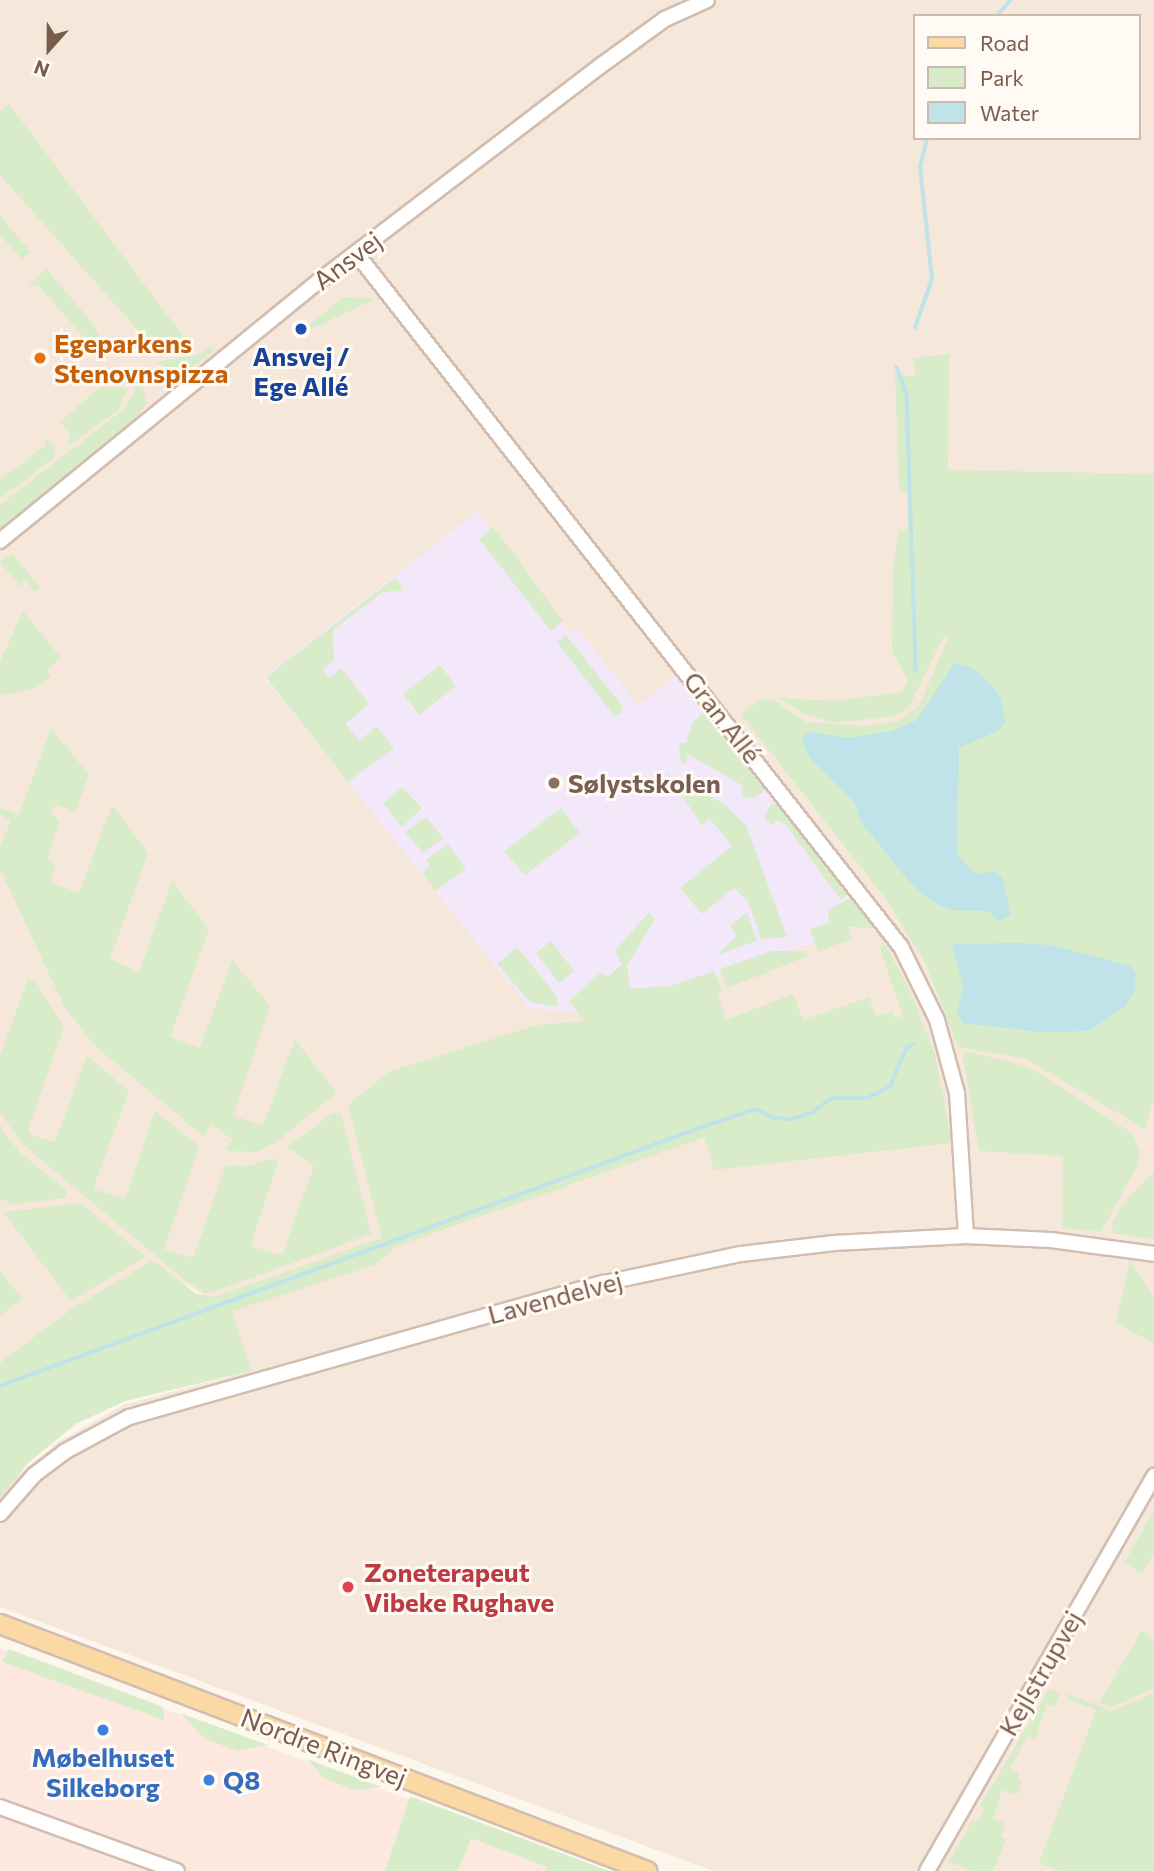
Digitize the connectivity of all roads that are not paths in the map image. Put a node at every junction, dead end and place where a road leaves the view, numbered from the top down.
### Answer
1 (707, 0) edge
2 (356, 253) junction
3 (0, 541) edge
4 (966, 1236) junction
5 (1154, 1254) edge
6 (1154, 1476) edge
7 (0, 1514) edge
8 (0, 1624) edge
9 (0, 1807) edge
10 (177, 1871) edge
11 (647, 1871) edge
12 (927, 1871) edge

1 - 2 street, Ansvej
2 - 3 street, Ansvej
2 - 4 street, Gran Allé
4 - 5 street, Lavendelvej
4 - 7 street, Lavendelvej
6 - 12 street, Kejlstrupvej
8 - 11 main road, Nordre Ringvej
9 - 10 street

